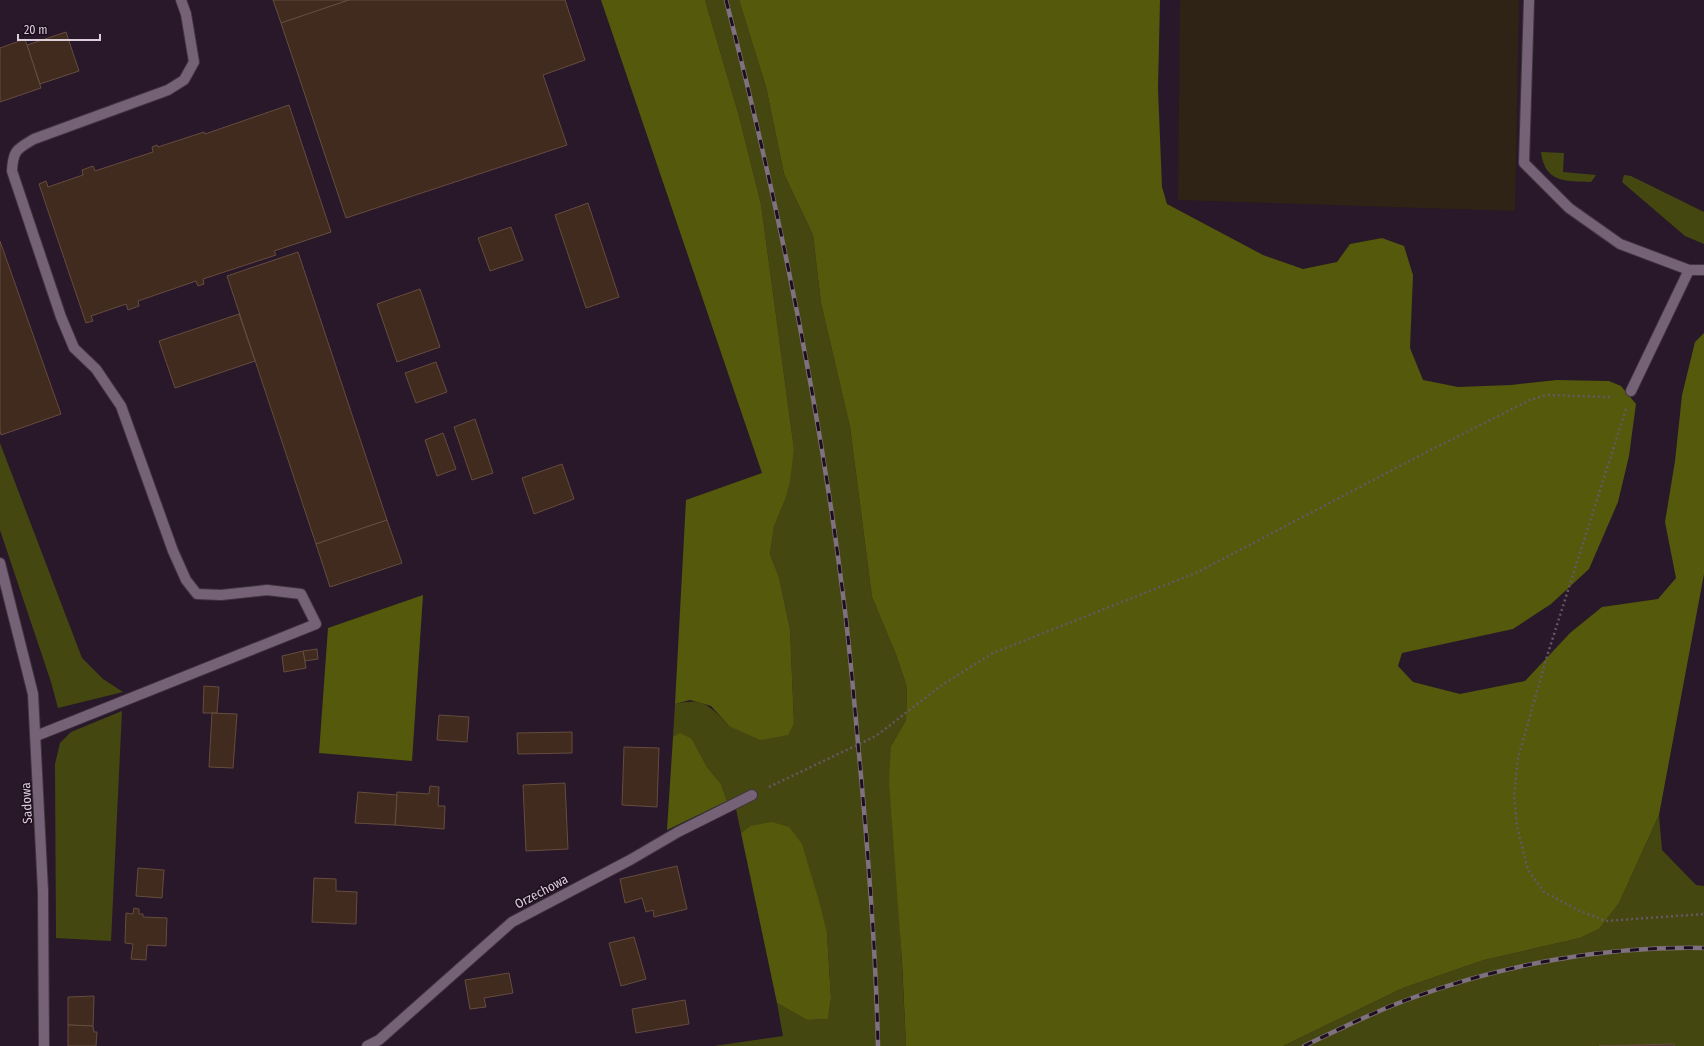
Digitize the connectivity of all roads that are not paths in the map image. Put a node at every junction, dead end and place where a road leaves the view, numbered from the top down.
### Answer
1 (181, 0) edge
2 (1529, 0) edge
3 (1689, 270) junction
4 (1704, 270) edge
5 (1631, 391) road end
6 (0, 563) edge
7 (36, 736) junction
8 (752, 794) road end
9 (44, 1046) edge
10 (367, 1046) edge

1 - 7 street
2 - 3 street
3 - 4 street
3 - 5 street
6 - 7 street, Sadowa
7 - 9 street, Sadowa
8 - 10 street, Orzechowa

